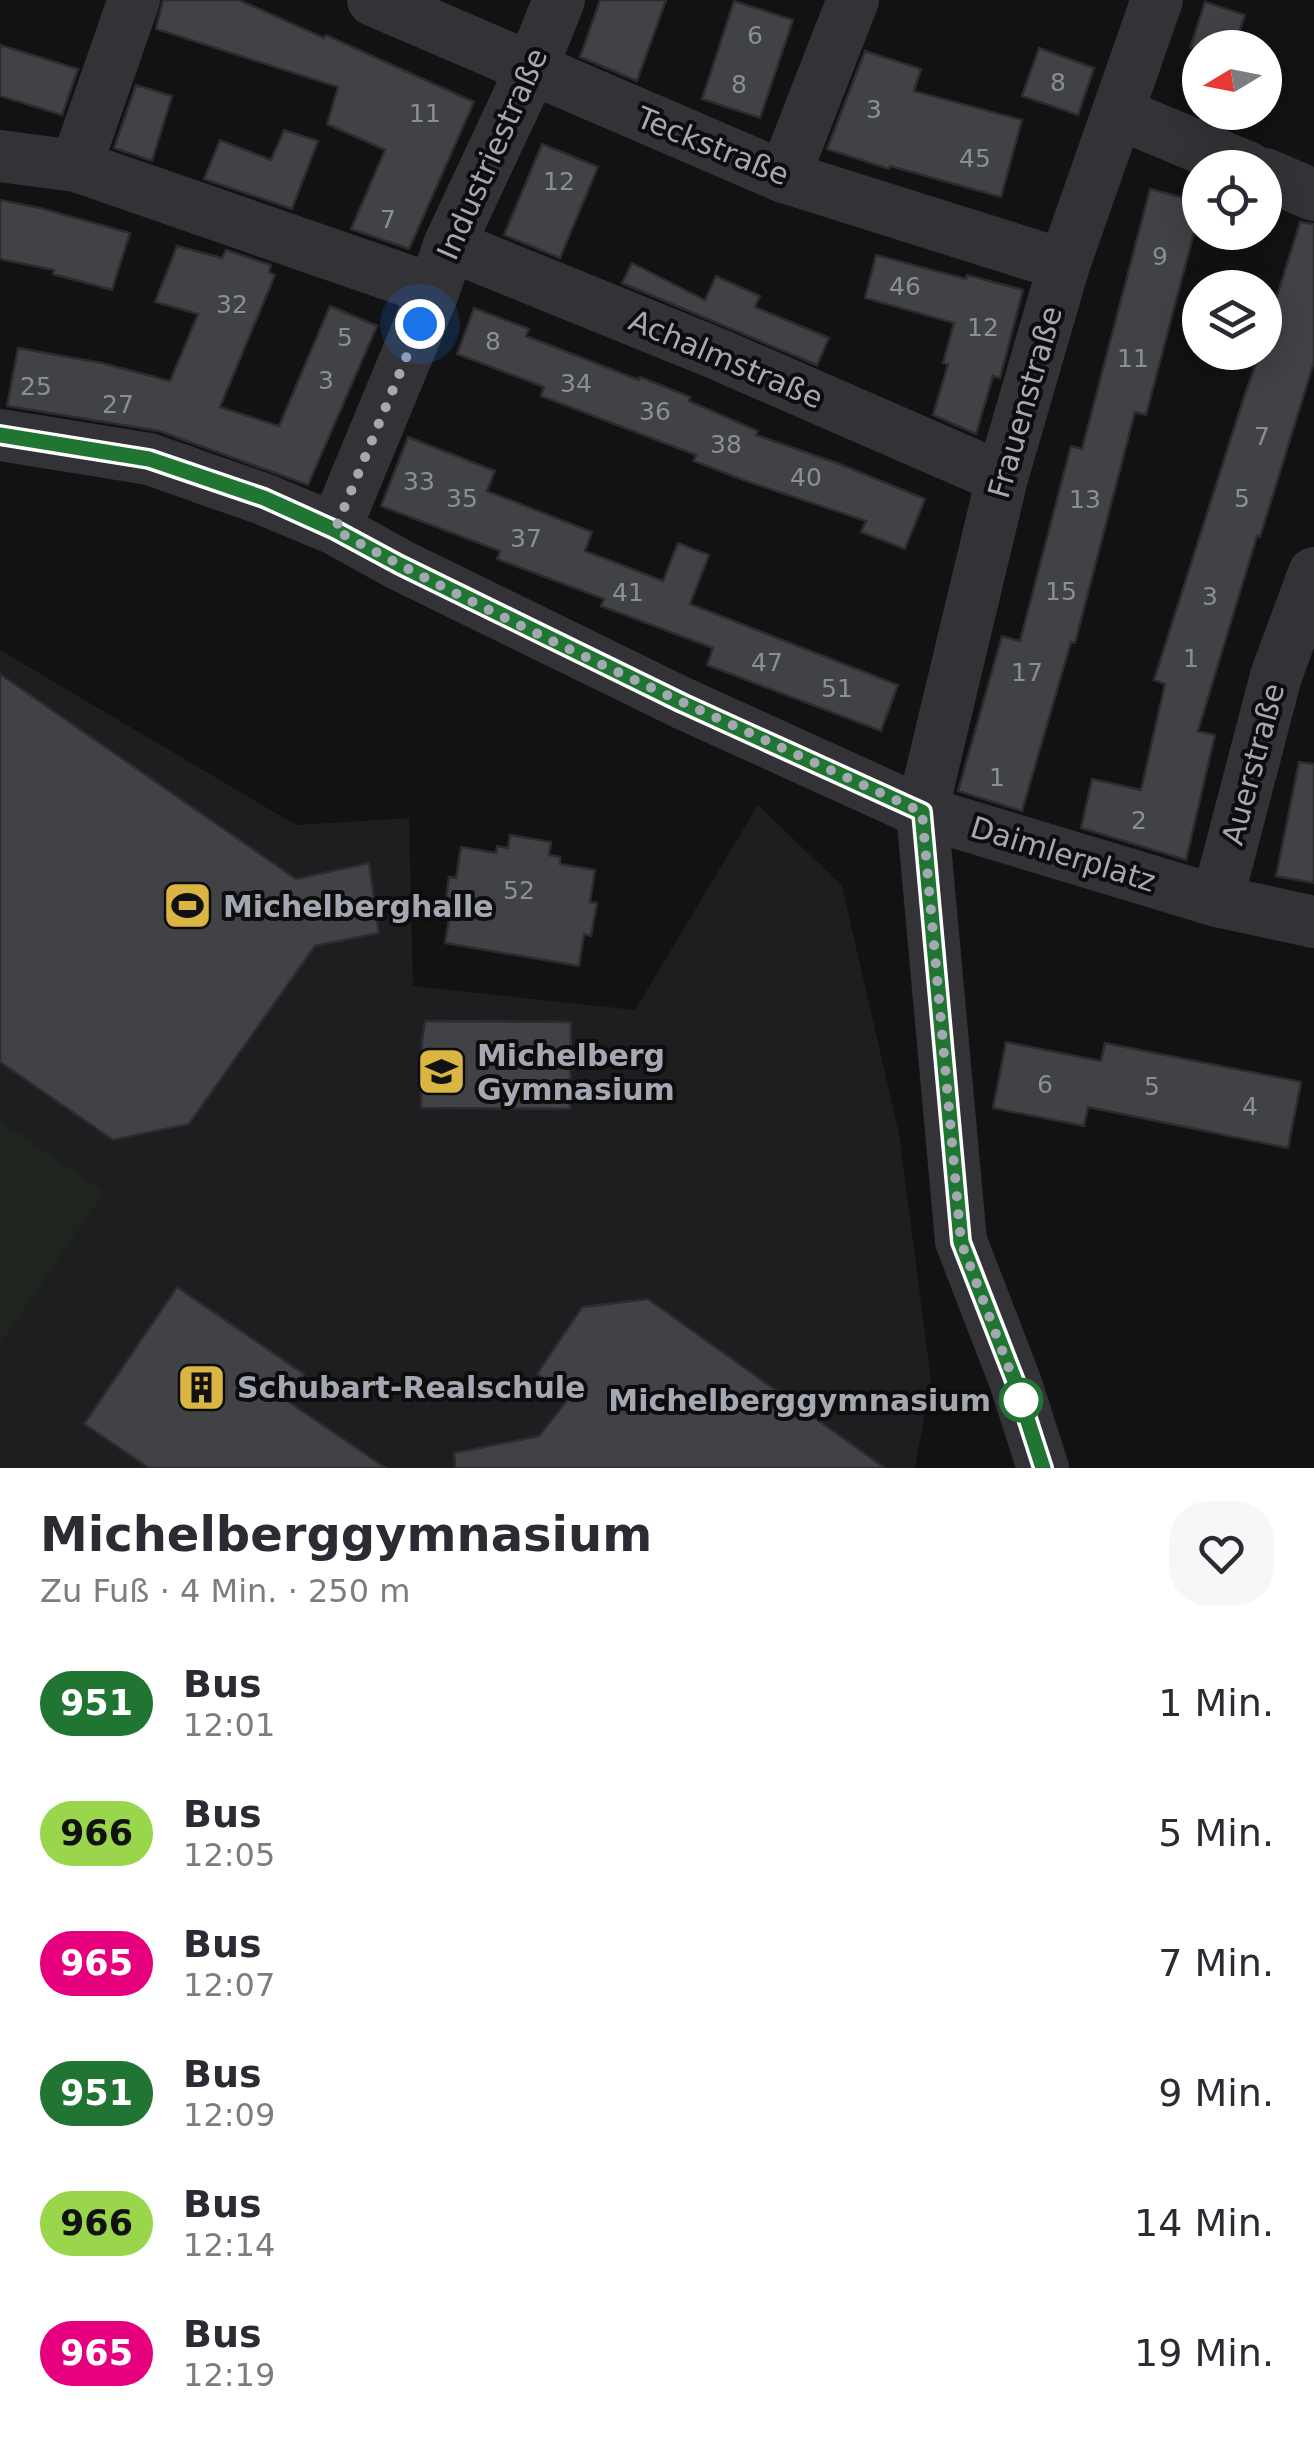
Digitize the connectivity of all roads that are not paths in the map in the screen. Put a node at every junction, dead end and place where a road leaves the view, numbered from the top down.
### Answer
1 (134, 0) edge
2 (372, 0) edge
3 (559, 0) edge
4 (853, 0) edge
5 (1157, 0) edge
6 (531, 70) junction
7 (1118, 113) junction
8 (1206, 150) edge
9 (0, 156) edge
10 (76, 166) junction
11 (784, 177) junction
12 (1282, 181) edge
13 (1314, 194) edge
14 (1064, 265) junction
15 (441, 267) junction
16 (0, 435) edge
17 (1002, 478) junction
18 (335, 530) junction
19 (1314, 573) edge
20 (922, 812) junction
21 (1217, 900) junction
22 (1314, 922) edge
23 (1043, 1468) edge

1 - 10 street
2 - 6 street, Teckstraße
3 - 6 street, Industriestraße
4 - 11 street
5 - 7 street, Frauenstraße
6 - 11 street, Teckstraße
6 - 15 street, Industriestraße
7 - 8 street
7 - 14 street, Frauenstraße
9 - 10 street, Achalmstraße
10 - 15 street, Achalmstraße
11 - 14 street, Teckstraße
12 - 13 street
14 - 17 street, Frauenstraße
15 - 17 street, Achalmstraße
15 - 18 street, Industriestraße
16 - 18 street
17 - 20 street, Frauenstraße
18 - 20 street
19 - 21 street, Auerstraße
20 - 21 street, Daimlerplatz
20 - 23 street, Daimlerplatz
21 - 22 street, Daimlerplatz

